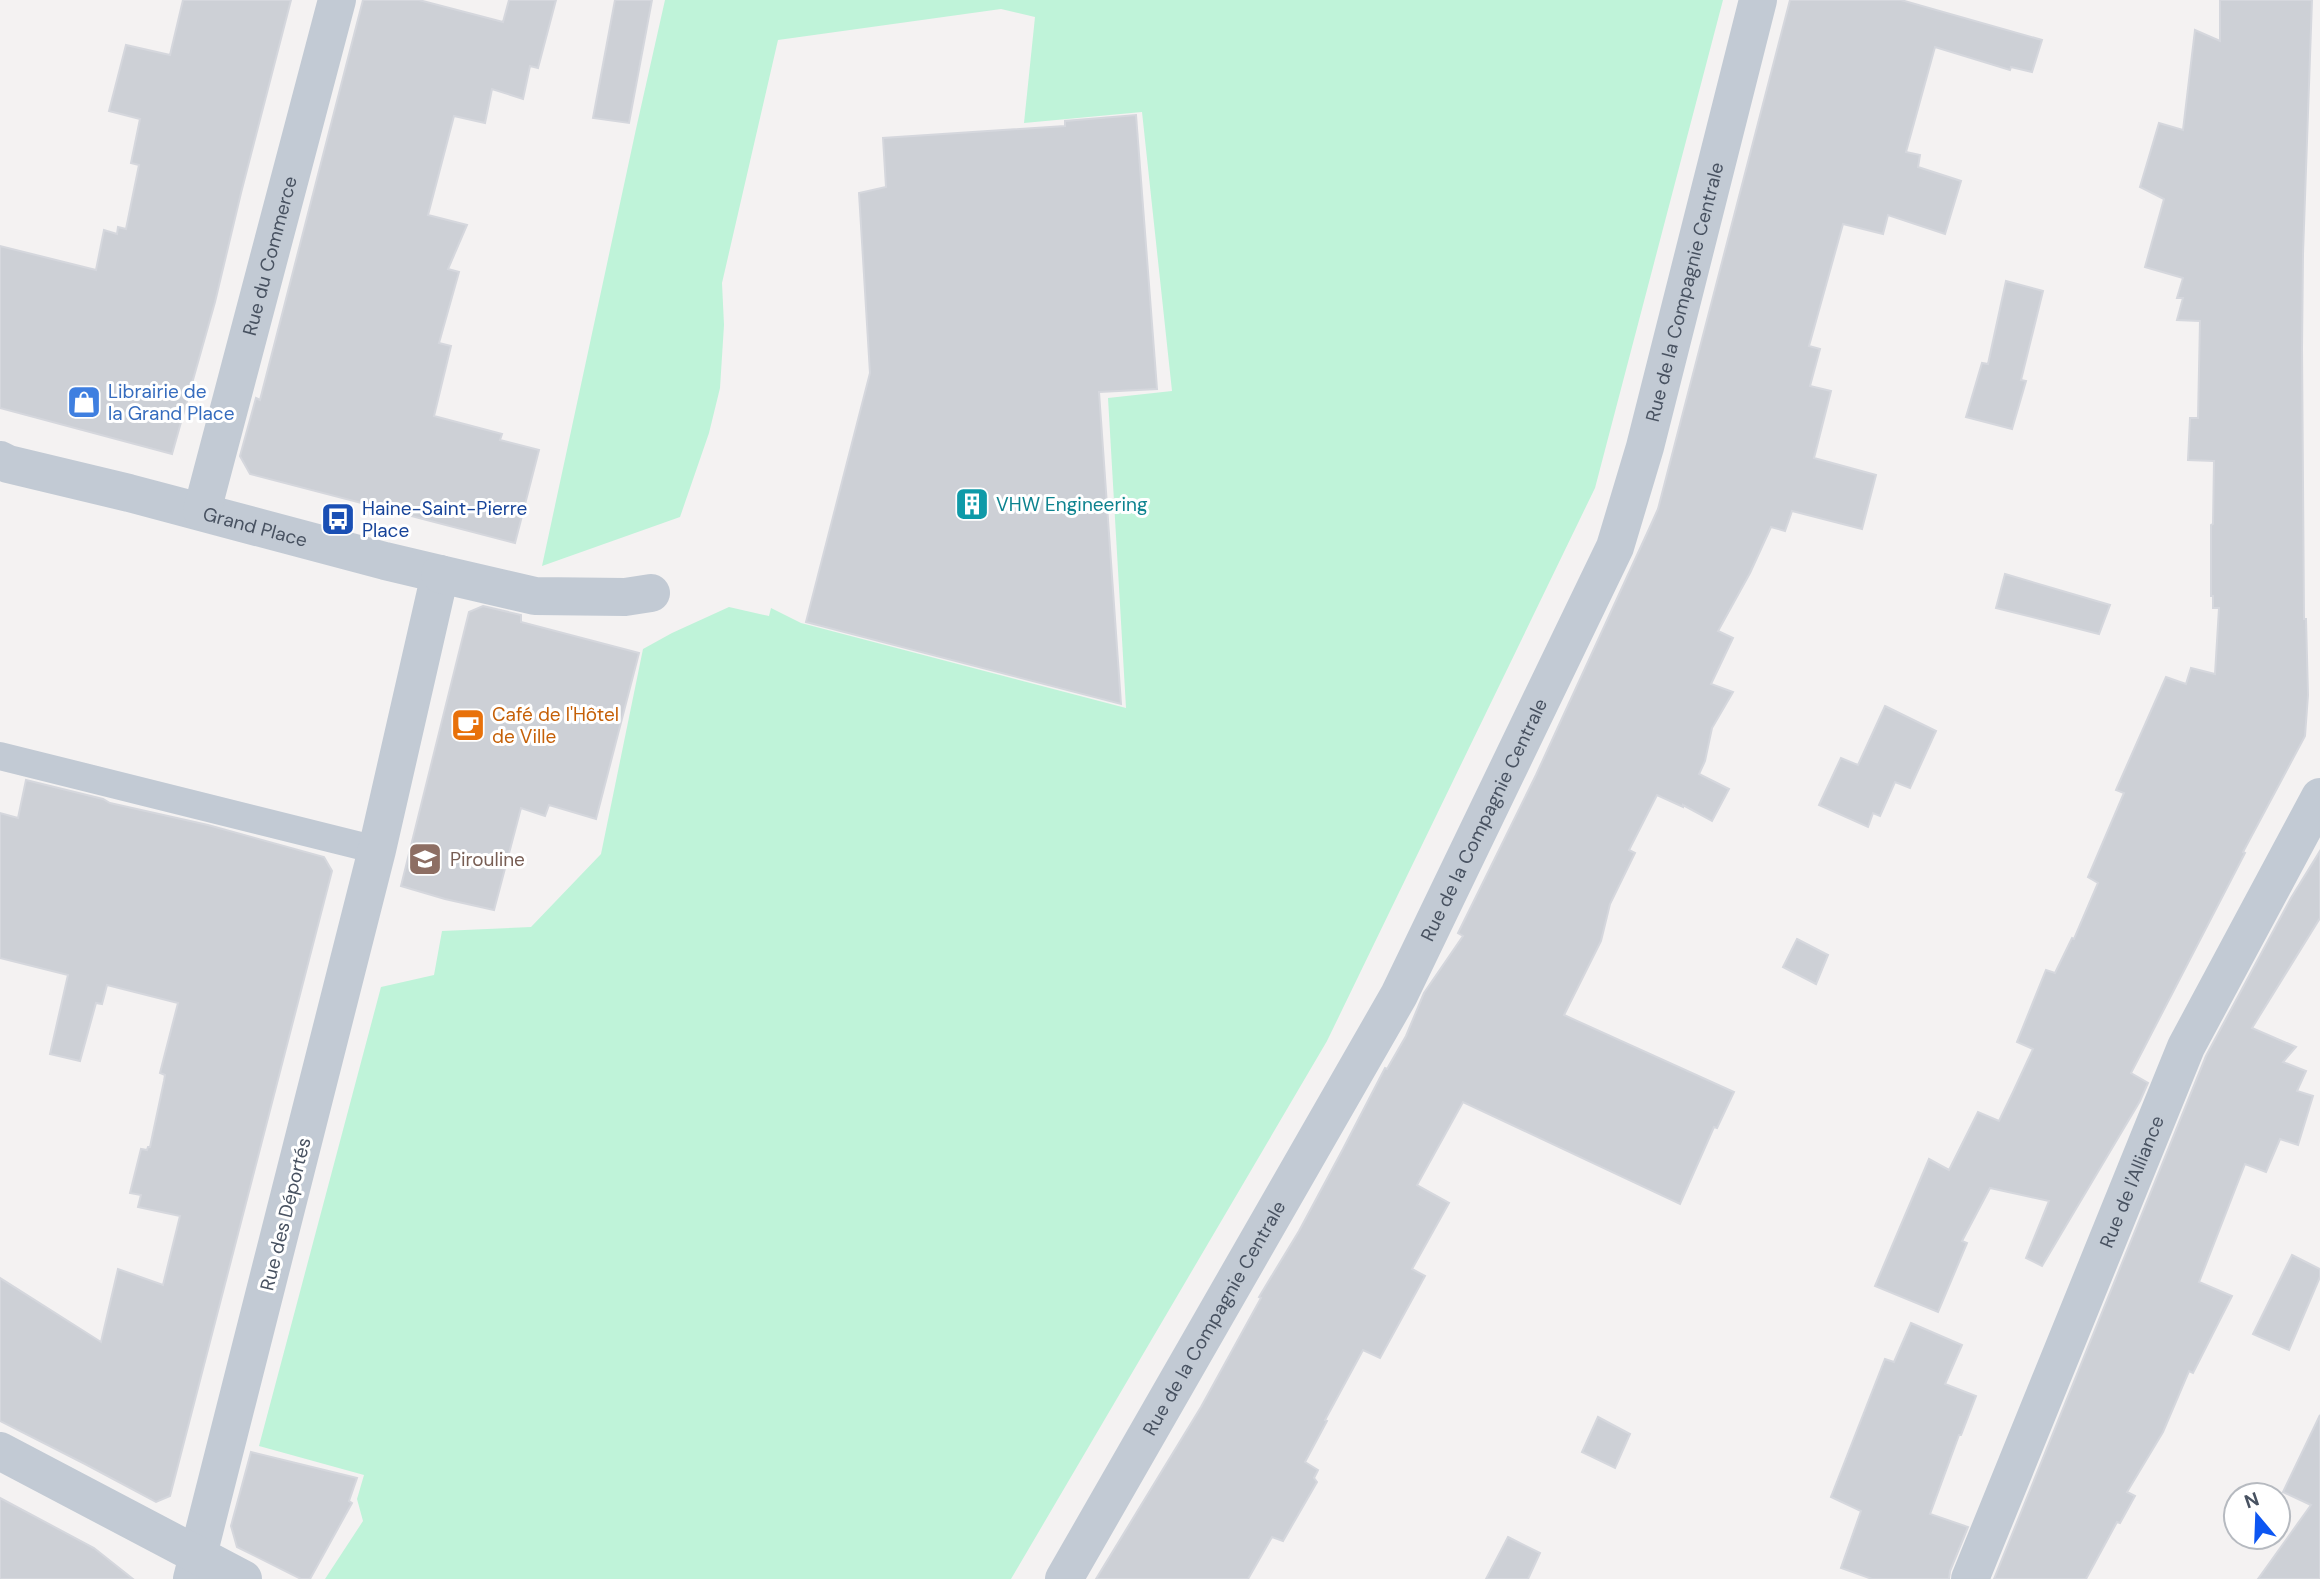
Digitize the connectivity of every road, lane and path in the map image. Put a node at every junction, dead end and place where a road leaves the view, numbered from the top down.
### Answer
1 (337, 0) edge
2 (1758, 0) edge
3 (0, 460) edge
4 (202, 512) junction
5 (440, 574) junction
6 (652, 593) dead end
7 (0, 756) edge
8 (2320, 797) edge
9 (377, 850) junction
10 (0, 1451) edge
11 (196, 1568) edge
12 (243, 1579) edge
13 (1064, 1579) edge
14 (1970, 1579) edge

1 - 4 street, Rue du Commerce
2 - 13 street, Rue de la Compagnie Centrale
3 - 4 street, Grand Place
4 - 5 street, Grand Place
5 - 6 street, Grand Place
5 - 9 street
7 - 9 street
8 - 14 street, Rue de l'Alliance
9 - 11 street, Rue des Déportés
10 - 11 street
11 - 12 street

